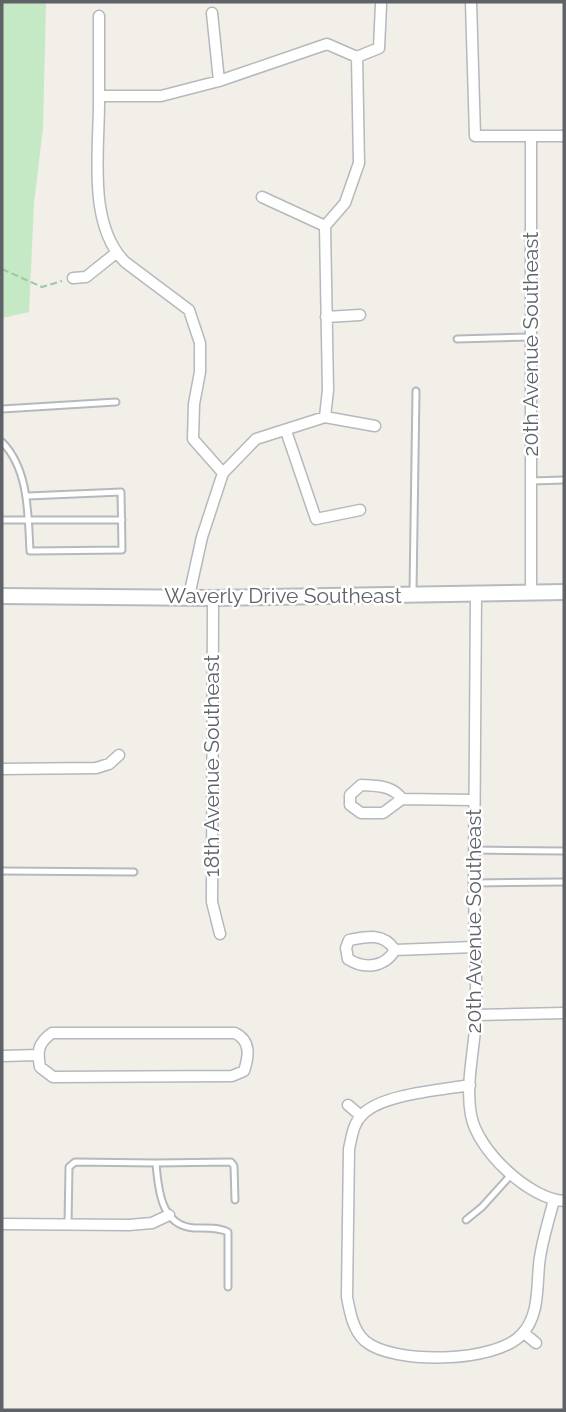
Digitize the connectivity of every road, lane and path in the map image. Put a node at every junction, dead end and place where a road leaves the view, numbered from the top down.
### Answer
1 (471, 2) edge
2 (381, 5) dead end
3 (212, 13) dead end
4 (99, 16) dead end
5 (357, 57) junction
6 (219, 80) junction
7 (99, 96) junction
8 (531, 136) junction
9 (564, 136) edge
10 (262, 197) dead end
11 (325, 226) junction
12 (116, 253) junction
13 (2, 269) edge
14 (74, 278) joint
15 (360, 315) dead end
16 (327, 317) junction
17 (531, 337) junction
18 (457, 339) dead end
19 (415, 391) dead end
20 (116, 402) dead end
21 (2, 409) edge
22 (325, 417) junction
23 (375, 426) dead end
24 (286, 431) junction
25 (2, 442) edge
26 (223, 473) junction
27 (564, 480) edge
28 (531, 481) junction
29 (28, 496) junction
30 (360, 510) dead end
31 (2, 520) edge
32 (28, 520) junction
33 (122, 520) junction
34 (564, 592) edge
35 (476, 594) junction
36 (531, 594) junction
37 (414, 595) junction
38 (2, 596) edge
39 (189, 596) junction
40 (213, 598) junction
41 (119, 755) dead end
42 (2, 769) edge
43 (402, 799) junction
44 (474, 800) junction
45 (474, 850) junction
46 (564, 851) edge
47 (2, 871) edge
48 (134, 872) dead end
49 (564, 882) edge
50 (474, 883) junction
51 (220, 934) dead end
52 (474, 947) junction
53 (395, 950) junction
54 (564, 1013) edge
55 (476, 1015) junction
56 (38, 1055) junction
57 (2, 1056) edge
58 (470, 1085) junction
59 (348, 1105) dead end
60 (361, 1116) junction
61 (156, 1163) junction
62 (510, 1176) junction
63 (235, 1200) dead end
64 (559, 1200) edge
65 (169, 1215) junction
66 (466, 1220) dead end
67 (2, 1224) edge
68 (68, 1224) junction
69 (228, 1287) dead end
70 (524, 1333) junction
71 (363, 1339) junction
72 (536, 1343) dead end
73 (353, 1349) dead end

1 - 8 street
2 - 5 street
3 - 6 street
4 - 7 street
5 - 6 street
5 - 11 street
6 - 7 street
7 - 12 street
8 - 9 street
8 - 17 street, 20th Avenue Southeast
10 - 11 street
11 - 16 street
12 - 14 street
12 - 26 street
13 - 14 path
15 - 16 street
16 - 22 street
17 - 18 lane
17 - 28 street, 20th Avenue Southeast
19 - 37 lane
20 - 21 lane
22 - 23 street
22 - 24 street
24 - 26 street
24 - 30 street
25 - 29 lane
26 - 39 street
27 - 28 lane
28 - 36 street, 20th Avenue Southeast
29 - 32 lane
29 - 33 lane
31 - 32 lane
32 - 33 lane
32 - 33 lane
34 - 36 main road, Waverly Drive Southeast
35 - 36 main road, Waverly Drive Southeast
35 - 37 main road, Waverly Drive Southeast
35 - 44 street, 20th Avenue Southeast
37 - 40 main road, Waverly Drive Southeast
38 - 39 main road, Waverly Drive Southeast
39 - 40 main road, Waverly Drive Southeast
40 - 51 street, 18th Avenue Southeast
41 - 42 street
43 - 43 street
43 - 44 street
44 - 45 street, 20th Avenue Southeast
45 - 46 lane
45 - 50 street, 20th Avenue Southeast
47 - 48 lane
49 - 50 lane
50 - 52 street, 20th Avenue Southeast
52 - 53 street
52 - 55 street, 20th Avenue Southeast
53 - 53 street
54 - 55 street
55 - 58 street, 20th Avenue Southeast
56 - 56 street
56 - 57 street
58 - 60 street
58 - 62 street, 20th Avenue Southeast
59 - 60 street
60 - 71 street
61 - 63 lane
61 - 65 lane
61 - 68 lane
62 - 64 street, 20th Avenue Southeast
62 - 66 lane
64 - 70 street
65 - 68 street
65 - 69 lane
67 - 68 street
70 - 71 street
70 - 72 street
71 - 73 street

